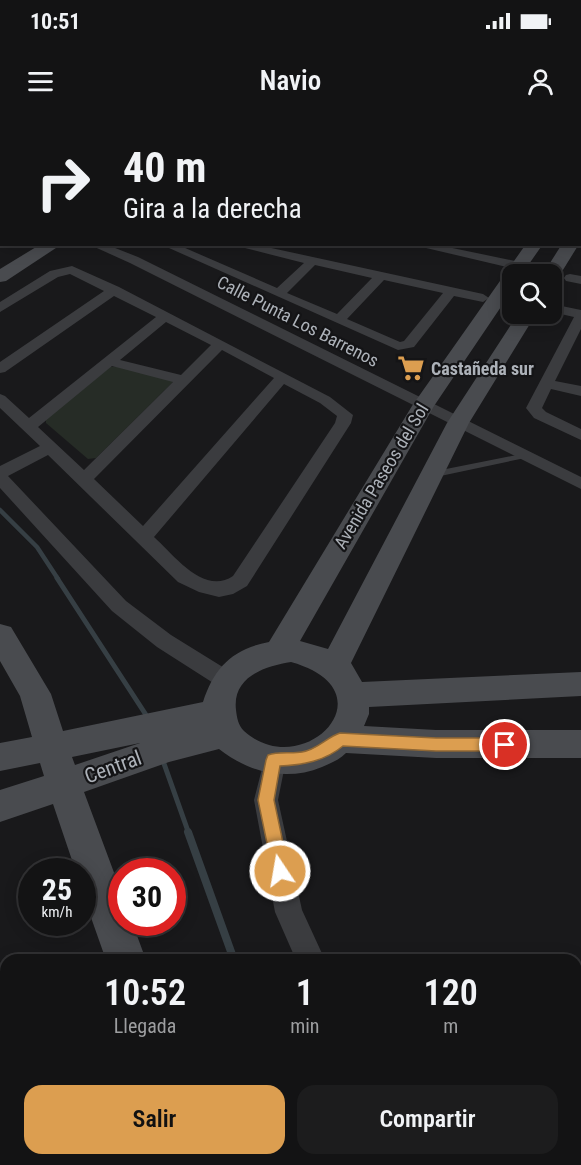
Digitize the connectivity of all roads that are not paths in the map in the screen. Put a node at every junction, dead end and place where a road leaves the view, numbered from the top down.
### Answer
1 (51, 246) edge
2 (98, 246) edge
3 (170, 246) edge
4 (243, 246) edge
5 (421, 246) edge
6 (534, 246) edge
7 (570, 246) edge
8 (313, 261) junction
9 (521, 264) edge
10 (558, 264) edge
11 (502, 268) edge
12 (381, 276) junction
13 (0, 277) edge
14 (114, 290) junction
15 (452, 291) junction
16 (502, 292) edge
17 (278, 294) junction
18 (483, 298) dead end
19 (0, 308) edge
20 (562, 310) edge
21 (240, 313) junction
22 (581, 315) edge
23 (165, 316) junction
24 (339, 320) junction
25 (521, 324) edge
26 (220, 344) junction
27 (566, 347) junction
28 (581, 350) edge
29 (108, 361) junction
30 (0, 369) edge
31 (282, 378) junction
32 (184, 380) junction
33 (547, 384) junction
34 (581, 391) edge
35 (0, 399) edge
36 (423, 406) junction
37 (458, 423) junction
38 (28, 426) junction
39 (581, 435) edge
40 (51, 447) junction
41 (522, 456) junction
42 (0, 473) edge
43 (430, 475) junction
44 (0, 478) edge
45 (84, 479) junction
46 (581, 484) edge
47 (144, 537) junction
48 (0, 635) edge
49 (279, 651) junction
50 (334, 666) junction
51 (226, 680) junction
52 (581, 684) edge
53 (353, 695) junction
54 (223, 722) junction
55 (340, 739) junction
56 (581, 744) edge
57 (79, 752) junction
58 (0, 758) edge
59 (274, 760) junction
60 (64, 786) junction
61 (0, 806) edge
62 (121, 954) edge
63 (308, 954) edge

1 - 13 street
2 - 21 street, Calle Punta Los Barrenos
3 - 17 street
4 - 8 street
5 - 11 street
6 - 9 street, Avenida Paseos del Sol
7 - 10 street
8 - 12 street
8 - 17 street
12 - 15 street
12 - 24 street
14 - 19 street
14 - 23 street
14 - 30 street
15 - 18 street
15 - 24 street
16 - 36 street, Avenida Paseos del Sol
17 - 21 street
17 - 24 street
20 - 22 street
21 - 36 street, Calle Punta Los Barrenos
22 - 27 street
23 - 26 street
23 - 29 street
25 - 37 street, Avenida Paseos del Sol
26 - 31 street
26 - 32 street
27 - 28 street
27 - 33 street
29 - 32 street
29 - 38 street
31 - 47 street
31 - 47 street
32 - 45 street
33 - 34 street
33 - 39 street
35 - 38 street
36 - 37 street, Calle Punta Los Barrenos
36 - 49 street, Avenida Paseos del Sol
37 - 41 street, Calle Punta Los Barrenos
37 - 43 street, Avenida Paseos del Sol
38 - 40 street
40 - 42 street
40 - 45 street
41 - 43 lane
41 - 46 street, Calle Punta Los Barrenos
43 - 50 street, Avenida Paseos del Sol
44 - 51 street
45 - 47 street
48 - 57 street
49 - 50 street
49 - 51 street
50 - 53 street
51 - 54 street
52 - 53 street
53 - 55 street
54 - 57 street, Central
54 - 59 street
55 - 56 street
55 - 59 street
57 - 58 street, Central
57 - 60 street
59 - 63 street
60 - 61 street, Central
60 - 62 street

